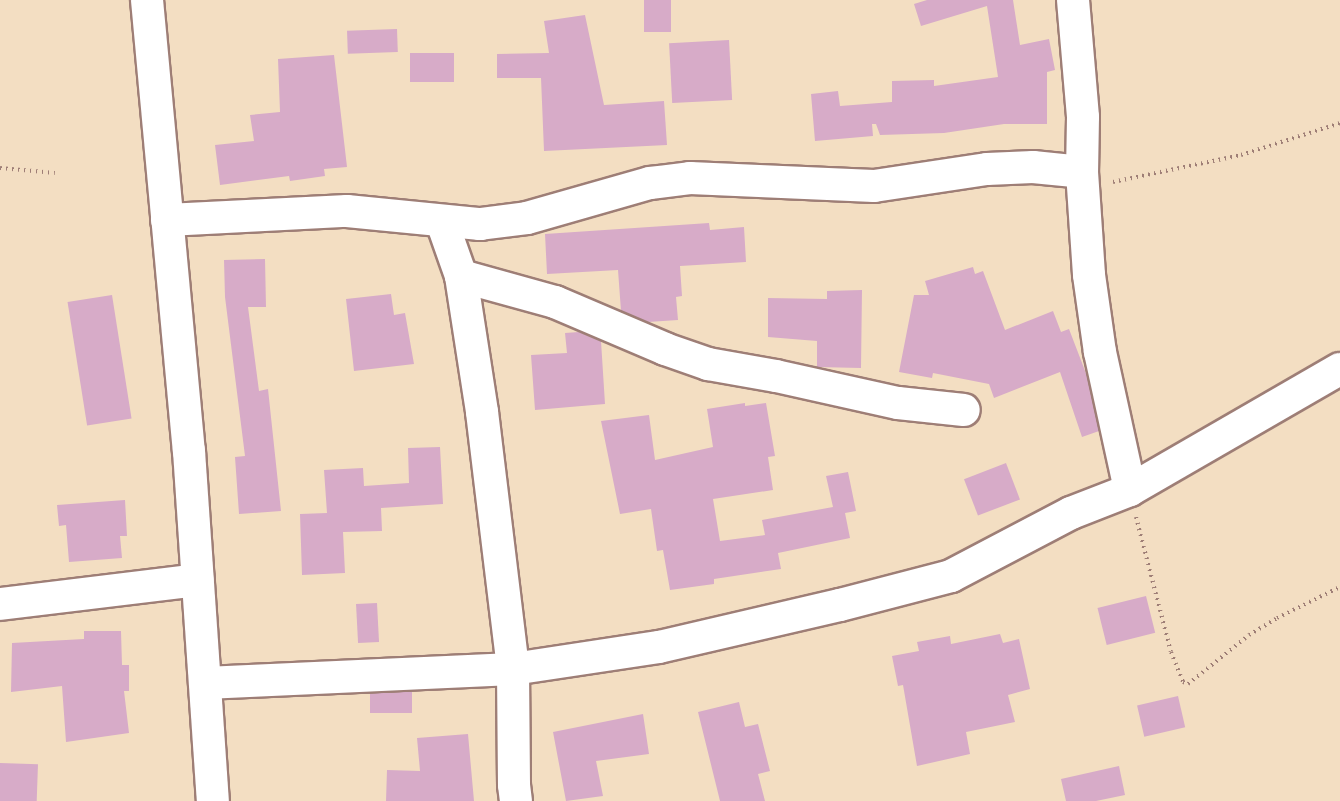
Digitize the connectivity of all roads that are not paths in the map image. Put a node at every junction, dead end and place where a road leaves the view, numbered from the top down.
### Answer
1 (147, 0) edge
2 (1073, 0) edge
3 (1082, 180) junction
4 (167, 220) junction
5 (442, 222) junction
6 (461, 276) junction
7 (1340, 369) edge
8 (963, 410) dead end
9 (1130, 490) junction
10 (198, 580) junction
11 (0, 604) edge
12 (513, 669) junction
13 (205, 683) junction
14 (513, 796) edge
15 (213, 801) edge

1 - 4 street
2 - 3 street
3 - 5 street
3 - 9 street
4 - 5 street
4 - 10 street
5 - 6 street
6 - 8 street
6 - 12 street
7 - 9 street
9 - 12 street
10 - 11 street
10 - 13 street
12 - 13 street
12 - 14 street
13 - 15 street

